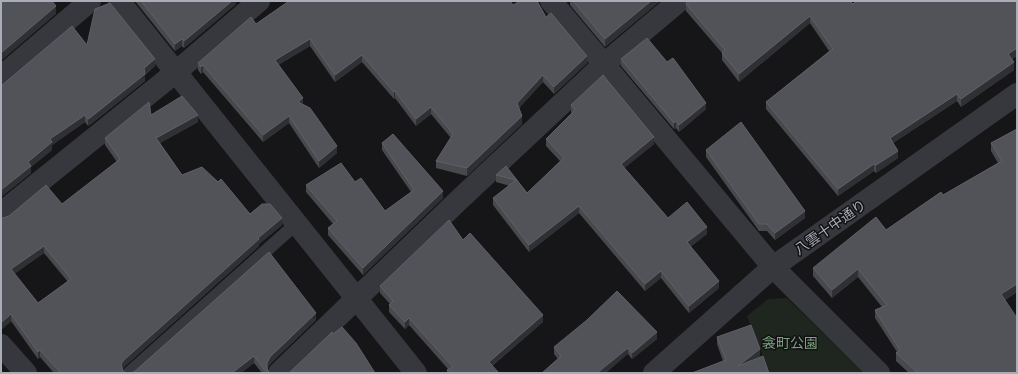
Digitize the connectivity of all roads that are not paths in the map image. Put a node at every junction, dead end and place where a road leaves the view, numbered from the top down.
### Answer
1 (90, 1) edge
2 (119, 1) edge
3 (259, 1) edge
4 (552, 1) edge
5 (679, 1) edge
6 (603, 65) junction
7 (176, 72) junction
8 (1, 77) edge
9 (1017, 94) edge
10 (1, 213) edge
11 (296, 224) junction
12 (773, 267) junction
13 (356, 298) junction
14 (1, 345) edge
15 (26, 373) edge
16 (129, 373) edge
17 (279, 373) edge
18 (416, 373) edge
19 (654, 373) edge
20 (879, 373) edge

1 - 8 street
2 - 7 street
3 - 7 street
4 - 6 street
5 - 6 street
6 - 12 street
6 - 13 street
7 - 10 street
7 - 11 street
9 - 12 street, 八雲十中通り
11 - 13 street
11 - 16 lane
12 - 19 street, 八雲十中通り
12 - 20 street
13 - 17 street
13 - 18 street
14 - 15 street

